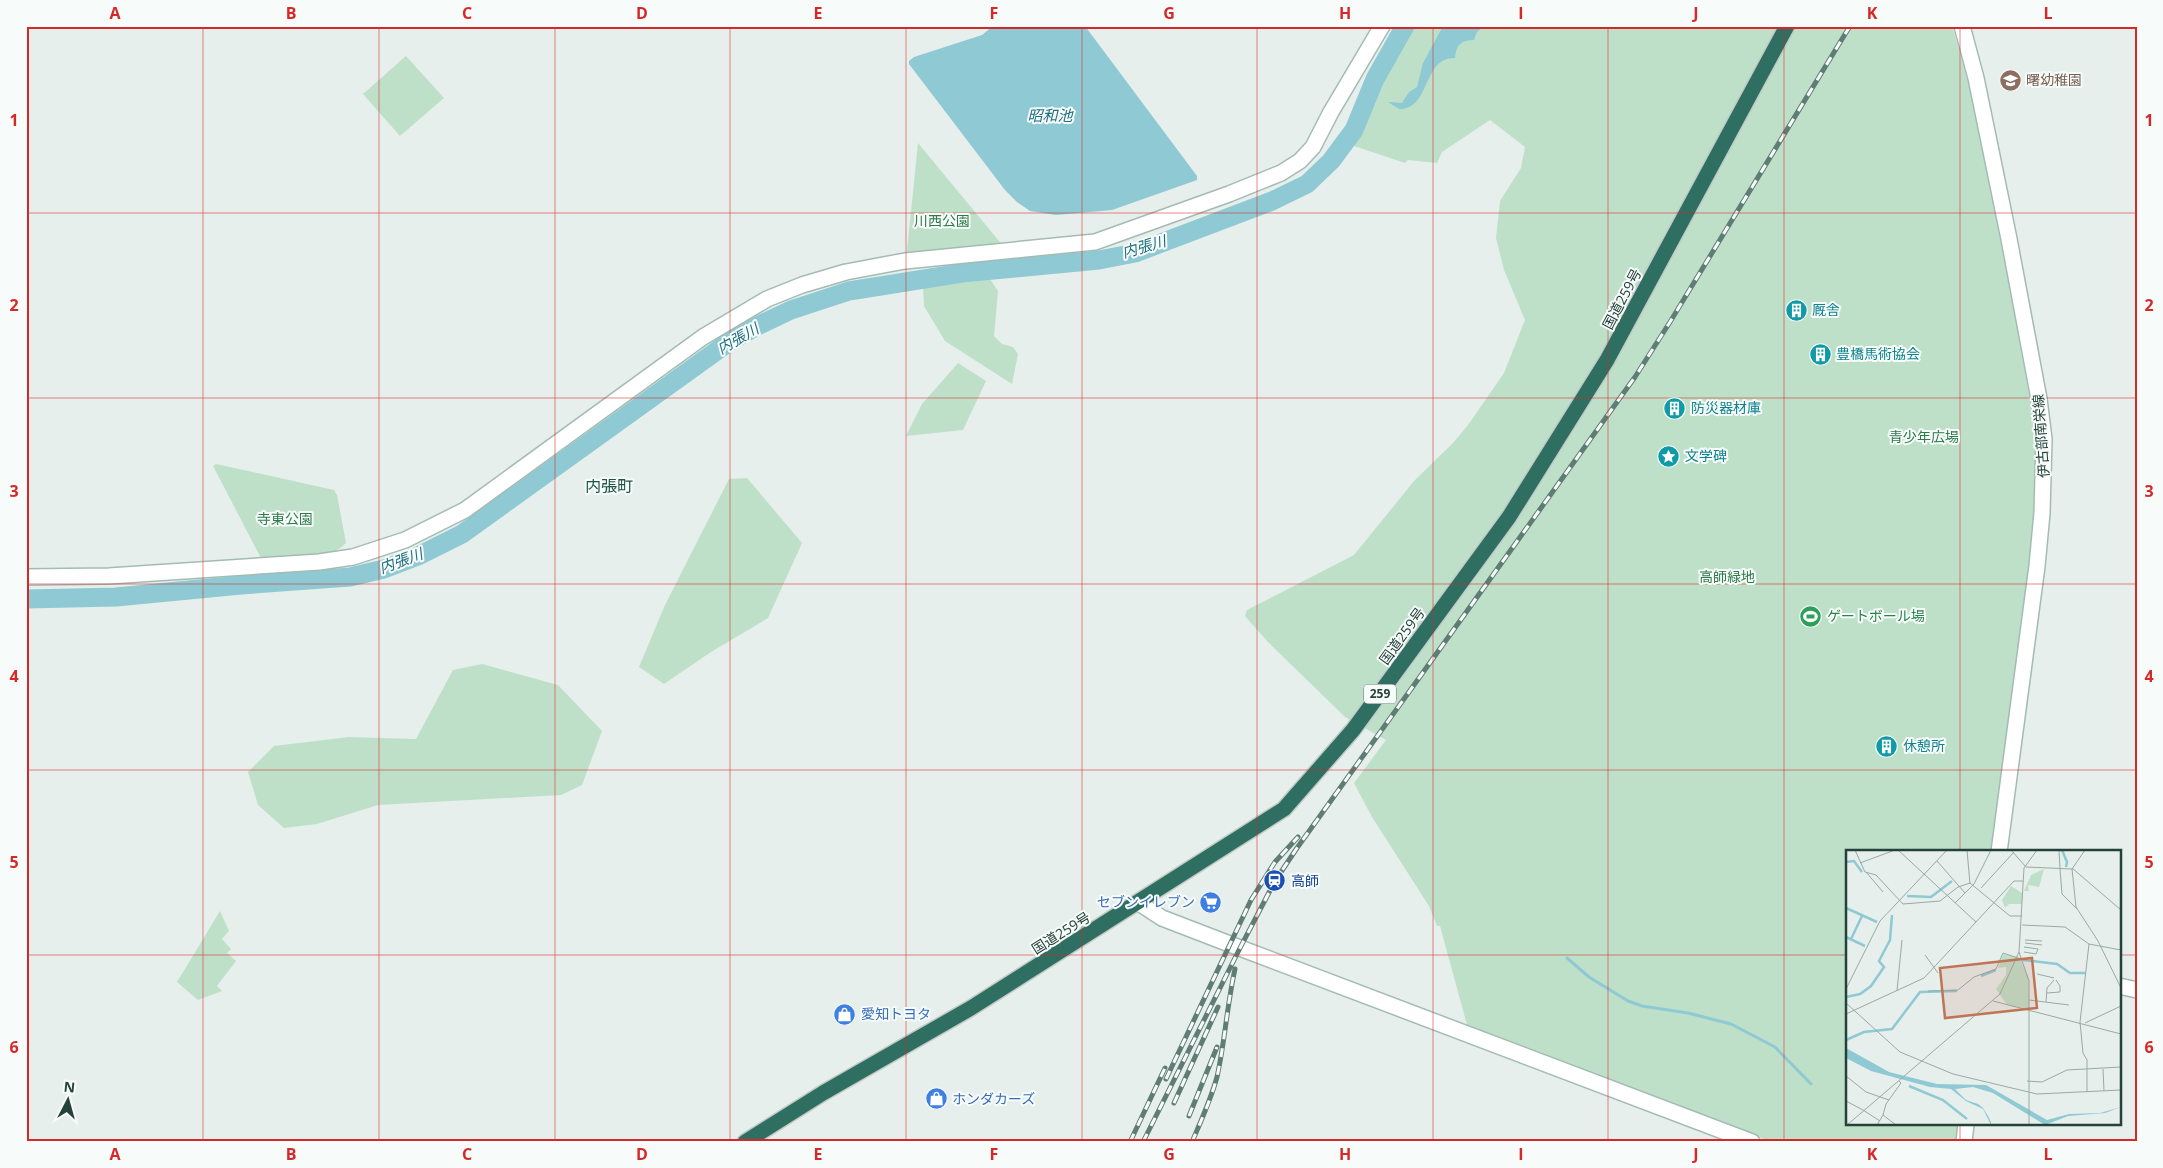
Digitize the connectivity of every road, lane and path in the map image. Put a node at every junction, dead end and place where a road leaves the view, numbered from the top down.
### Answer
1 (1382, 26) edge
2 (1787, 26) edge
3 (1962, 26) edge
4 (26, 577) edge
5 (2000, 850) edge
6 (1139, 903) junction
7 (2120, 986) edge
8 (2137, 990) edge
9 (1966, 1126) edge
10 (746, 1142) edge
11 (1752, 1142) edge
12 (1964, 1142) edge

1 - 4 street
2 - 6 highway, 国道259号 / 259
3 - 5 street, 伊古部南栄線
6 - 10 highway, 国道259号 / 259
6 - 11 street
7 - 8 street
9 - 12 street

